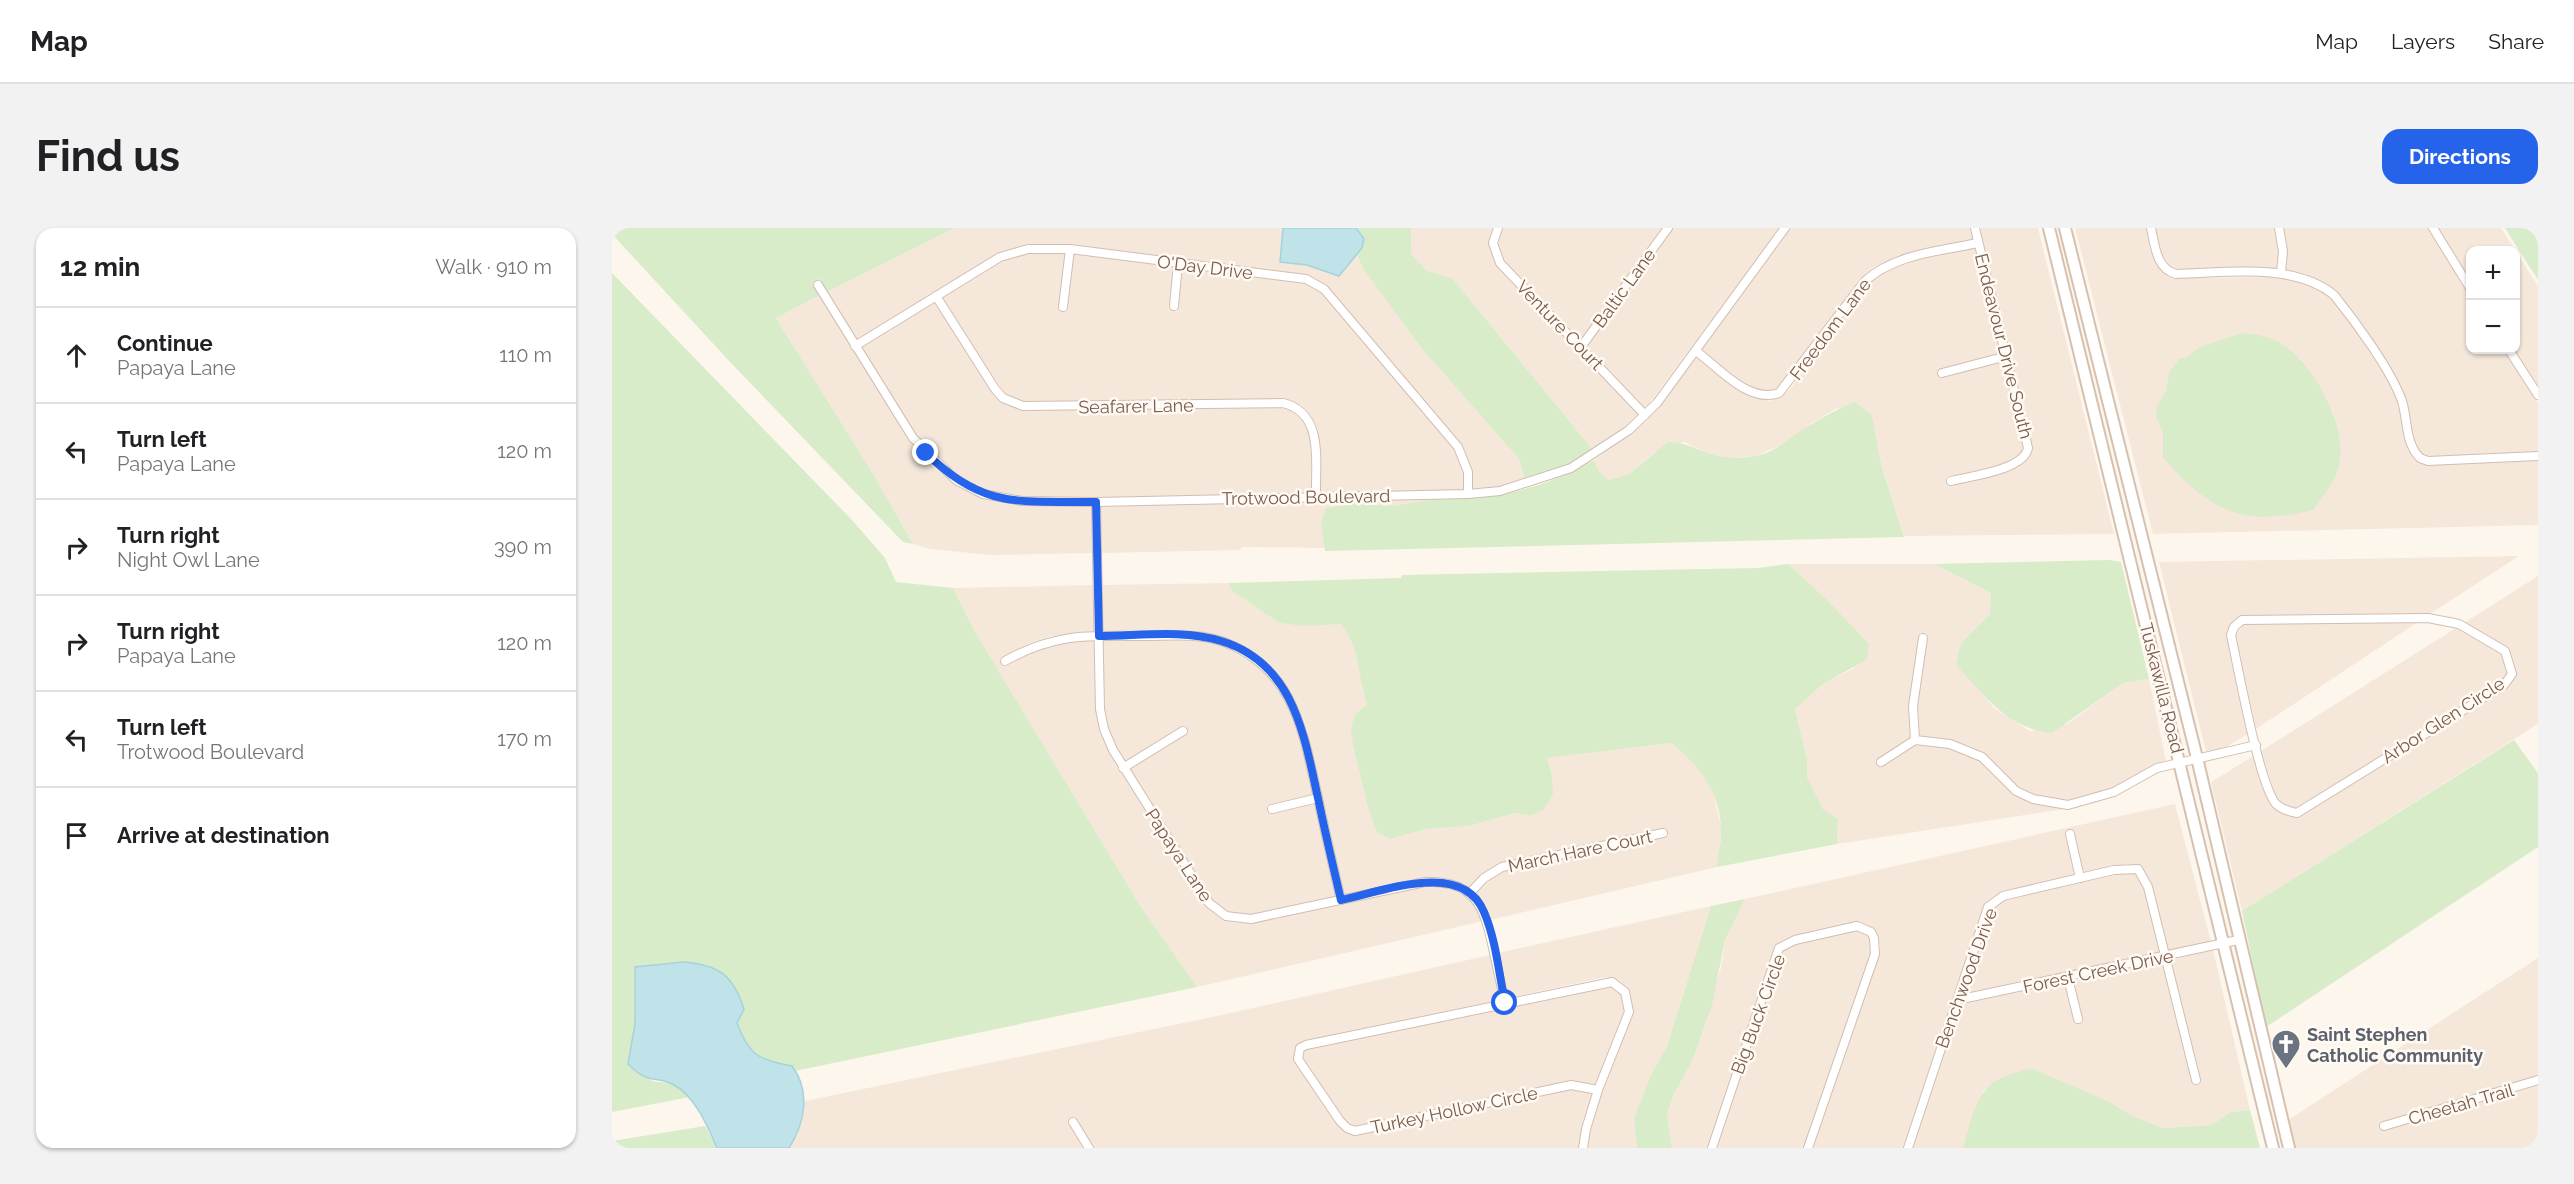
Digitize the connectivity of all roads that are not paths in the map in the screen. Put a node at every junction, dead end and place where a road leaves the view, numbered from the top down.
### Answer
1 (1498, 228) edge
2 (1668, 228) edge
3 (1785, 228) edge
4 (1975, 228) edge
5 (2049, 228) edge
6 (2065, 228) edge
7 (2151, 228) edge
8 (2279, 228) edge
9 (2433, 228) edge
10 (1978, 243) junction
11 (1070, 249) junction
12 (1178, 264) junction
13 (2281, 273) junction
14 (2466, 282) edge
15 (818, 285) dead end
16 (936, 296) junction
17 (1174, 306) dead end
18 (1063, 307) dead end
19 (855, 346) junction
20 (1581, 347) junction
21 (1696, 351) junction
22 (2512, 354) edge
23 (2007, 356) junction
24 (1942, 373) dead end
25 (2538, 395) edge
26 (1645, 415) junction
27 (2538, 456) edge
28 (1951, 481) dead end
29 (1468, 494) junction
30 (1316, 497) junction
31 (1096, 502) junction
32 (1099, 636) junction
33 (1923, 638) dead end
34 (1005, 661) dead end
35 (1183, 731) dead end
36 (1916, 740) junction
37 (2256, 745) junction
38 (2197, 758) junction
39 (1881, 762) dead end
40 (2180, 762) junction
41 (1123, 768) junction
42 (1318, 798) junction
43 (1272, 808) dead end
44 (1663, 833) dead end
45 (2070, 834) dead end
46 (2080, 878) junction
47 (1470, 893) junction
48 (1341, 900) junction
49 (2238, 940) junction
50 (2225, 943) junction
51 (2165, 957) junction
52 (2068, 978) junction
53 (1957, 1000) junction
54 (1505, 1003) junction
55 (2078, 1019) dead end
56 (2196, 1080) dead end
57 (2538, 1080) edge
58 (1598, 1090) junction
59 (1073, 1122) dead end
60 (2384, 1126) dead end
61 (1089, 1148) edge
62 (1583, 1148) edge
63 (1712, 1148) edge
64 (1808, 1148) edge
65 (1908, 1148) edge
66 (2273, 1148) edge
67 (2289, 1148) edge

1 - 20 street, Venture Court
2 - 20 street, Baltic Lane
3 - 21 street, Trotwood Boulevard
4 - 10 street, Endeavour Drive South
5 - 40 main road, Tuskawilla Road
6 - 38 main road, Tuskawilla Road
7 - 13 street
8 - 13 street
9 - 14 street
10 - 21 street, Freedom Lane
10 - 23 street, Endeavour Drive South
11 - 12 street, O'Day Drive
11 - 16 street, O'Day Drive
11 - 18 street
12 - 17 street
12 - 29 street, O'Day Drive
13 - 27 street
15 - 19 street, Trotwood Boulevard
16 - 19 street, O'Day Drive
16 - 30 street, Seafarer Lane
19 - 31 street, Trotwood Boulevard
20 - 26 street, Venture Court
21 - 26 street, Trotwood Boulevard
22 - 25 street
23 - 24 street
23 - 28 street, Endeavour Drive South
26 - 29 street, Trotwood Boulevard
29 - 30 street, Trotwood Boulevard
30 - 31 street, Trotwood Boulevard
31 - 32 street, Papaya Lane
32 - 34 street
32 - 41 street, Papaya Lane
32 - 42 street
33 - 36 street
35 - 41 street
36 - 39 street
36 - 40 street
37 - 37 street, Arbor Glen Circle
37 - 38 street
38 - 40 street
38 - 49 main road, Tuskawilla Road
40 - 50 main road, Tuskawilla Road
41 - 48 street, Papaya Lane
42 - 43 street
42 - 48 street
44 - 47 street, March Hare Court
45 - 46 street
46 - 51 street, Benchwood Drive
46 - 53 street, Benchwood Drive
47 - 48 street, Papaya Lane
47 - 54 street
49 - 50 street, Forest Creek Drive
49 - 67 main road, Tuskawilla Road
50 - 51 street, Forest Creek Drive
50 - 66 main road, Tuskawilla Road
51 - 52 street, Forest Creek Drive
51 - 56 street
52 - 53 street, Forest Creek Drive
52 - 55 street
53 - 65 street, Benchwood Drive
54 - 58 street, Turkey Hollow Circle
54 - 58 street, Turkey Hollow Circle
57 - 60 street, Cheetah Trail
58 - 62 street
59 - 61 street
63 - 64 street, Big Buck Circle

